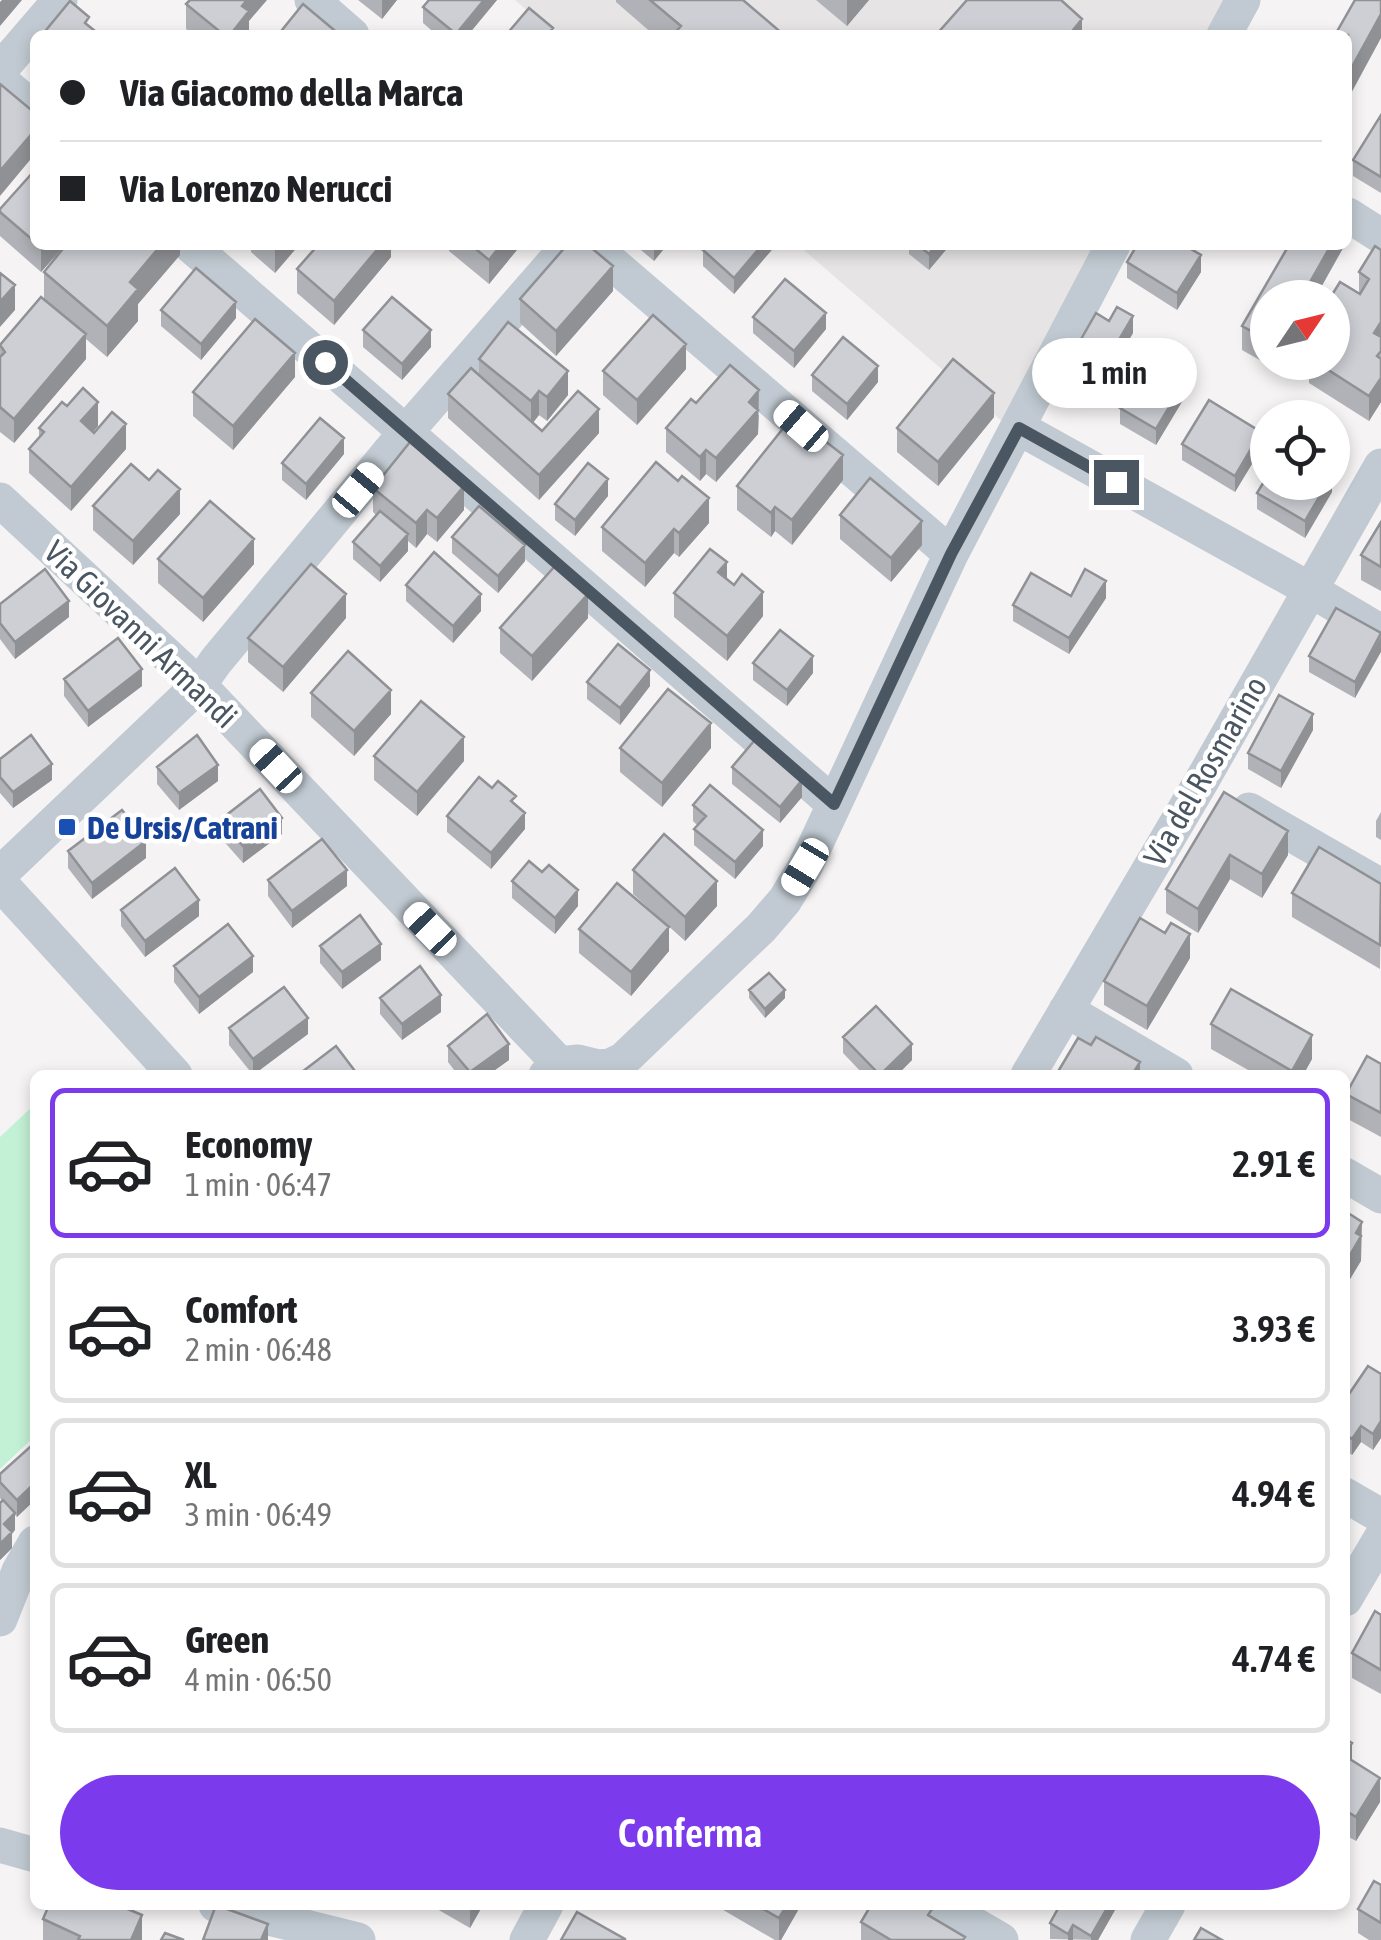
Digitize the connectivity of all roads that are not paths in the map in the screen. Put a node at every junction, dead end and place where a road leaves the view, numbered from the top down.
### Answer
1 (60, 0) edge
2 (312, 0) edge
3 (1243, 0) edge
4 (34, 30) edge
5 (346, 30) edge
6 (1227, 30) edge
7 (30, 35) edge
8 (0, 70) edge
9 (0, 80) edge
10 (30, 106) edge
11 (1352, 218) edge
12 (1381, 236) edge
13 (196, 250) edge
14 (565, 250) edge
15 (596, 250) edge
16 (1111, 250) edge
17 (1019, 428) junction
18 (406, 432) junction
19 (1381, 466) edge
20 (0, 500) edge
21 (951, 554) junction
22 (1309, 589) junction
23 (1381, 632) edge
24 (199, 686) junction
25 (1201, 782) junction
26 (834, 804) junction
27 (0, 874) edge
28 (0, 884) edge
29 (1381, 886) edge
30 (1066, 1010) junction
31 (171, 1070) edge
32 (557, 1070) edge
33 (560, 1070) edge
34 (1031, 1070) edge
35 (1168, 1070) edge
36 (1350, 1178) edge
37 (1381, 1196) edge
38 (1350, 1499) edge
39 (1381, 1516) edge
40 (1381, 1538) edge
41 (30, 1552) edge
42 (1350, 1591) edge
43 (0, 1618) edge
44 (0, 1845) edge
45 (30, 1854) edge
46 (236, 1910) edge
47 (543, 1910) edge
48 (950, 1910) edge
49 (1165, 1910) edge
50 (358, 1940) edge
51 (527, 1940) edge
52 (1002, 1940) edge
53 (1148, 1940) edge

1 - 4 street
2 - 5 street
3 - 6 street
7 - 8 street
9 - 10 street
11 - 12 street
13 - 18 street
14 - 18 street
15 - 21 street
16 - 17 street
17 - 21 street
17 - 22 street
18 - 24 street
18 - 26 street
19 - 22 street, Via del Rosmarino
20 - 24 street, Via Giovanni Armandi
21 - 26 street
22 - 23 street
22 - 25 street, Via del Rosmarino
24 - 27 street
24 - 32 street, Via Giovanni Armandi
25 - 29 street
25 - 30 street, Via del Rosmarino
26 - 33 street
28 - 31 street
30 - 34 street, Via del Rosmarino
30 - 35 street
36 - 37 street
38 - 39 street
40 - 42 street
41 - 43 street
44 - 45 street
46 - 50 street
47 - 51 street
48 - 52 street
49 - 53 street

